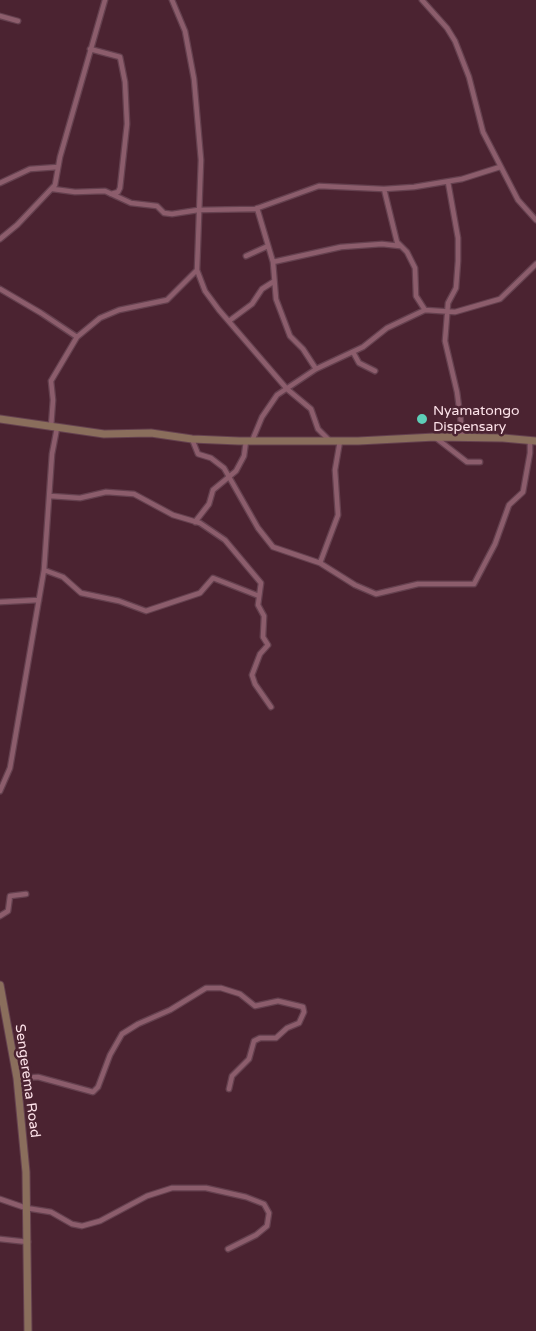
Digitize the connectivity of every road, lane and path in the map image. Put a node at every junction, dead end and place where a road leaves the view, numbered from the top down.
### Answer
1 (106, 0) edge
2 (172, 0) edge
3 (422, 0) edge
4 (0, 16) edge
5 (18, 21) dead end
6 (90, 49) junction
7 (58, 167) junction
8 (500, 167) junction
9 (448, 182) junction
10 (0, 183) edge
11 (53, 189) junction
12 (384, 189) junction
13 (110, 194) junction
14 (257, 208) junction
15 (198, 210) junction
16 (536, 220) edge
17 (0, 239) edge
18 (268, 246) junction
19 (400, 246) junction
20 (246, 256) dead end
21 (273, 262) junction
22 (536, 264) edge
23 (197, 270) junction
24 (273, 282) junction
25 (0, 289) edge
26 (425, 310) junction
27 (448, 312) junction
28 (229, 321) junction
29 (77, 337) junction
30 (353, 352) junction
31 (316, 369) junction
32 (375, 371) dead end
33 (287, 389) junction
34 (0, 419) edge
35 (54, 428) junction
36 (435, 438) junction
37 (463, 438) junction
38 (192, 439) junction
39 (329, 440) junction
40 (533, 440) edge
41 (249, 441) junction
42 (340, 441) junction
43 (480, 462) dead end
44 (230, 477) junction
45 (50, 496) junction
46 (195, 522) junction
47 (320, 563) junction
48 (44, 570) junction
49 (259, 596) junction
50 (39, 600) junction
51 (0, 602) edge
52 (271, 707) dead end
53 (0, 791) edge
54 (26, 894) dead end
55 (0, 916) edge
56 (0, 985) edge
57 (17, 1078) junction
58 (229, 1089) dead end
59 (0, 1199) edge
60 (26, 1208) junction
61 (0, 1239) edge
62 (28, 1242) junction
63 (228, 1249) dead end
64 (28, 1331) edge

1 - 6 street
2 - 15 street
3 - 8 street
4 - 5 street
6 - 7 street
6 - 13 street
7 - 10 street
7 - 11 street
8 - 9 street
8 - 16 street
9 - 12 street
9 - 27 street
11 - 13 street
11 - 17 street
12 - 14 street
12 - 19 street
13 - 15 street
14 - 15 street
14 - 18 street
15 - 23 street
18 - 20 street
18 - 21 street
19 - 21 street
19 - 26 street
21 - 24 street
22 - 27 street
23 - 28 street
23 - 29 street
24 - 28 street
24 - 31 street
25 - 29 street
26 - 27 street
26 - 30 street
27 - 37 street
28 - 33 street
29 - 35 street
30 - 31 street
30 - 32 street
31 - 33 street
33 - 39 street
33 - 41 street
34 - 35 street
35 - 38 street
35 - 45 street
36 - 37 street
36 - 42 street
36 - 43 street
37 - 40 street
38 - 41 street
38 - 44 street
39 - 41 street
39 - 42 street
40 - 47 street
41 - 44 street
42 - 47 street
44 - 46 street
44 - 47 street
45 - 46 street
45 - 48 street
46 - 49 street
48 - 49 street
48 - 50 street
49 - 52 street
50 - 51 street
50 - 53 street
54 - 55 street
56 - 57 street, Sengerema Road
57 - 58 street
57 - 60 street, Sengerema Road
59 - 60 street
60 - 62 street, Sengerema Road
60 - 63 street
61 - 62 street
62 - 64 street, Sengerema Road

